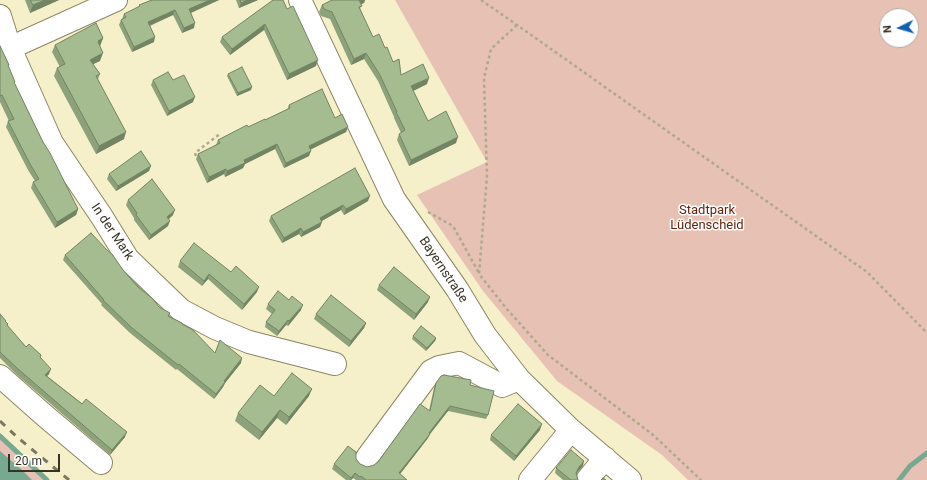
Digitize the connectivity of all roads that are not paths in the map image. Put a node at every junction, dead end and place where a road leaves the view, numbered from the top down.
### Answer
1 (116, 0) edge
2 (300, 0) edge
3 (0, 16) edge
4 (10, 48) junction
5 (336, 364) dead end
6 (0, 376) edge
7 (519, 379) junction
8 (571, 430) junction
9 (605, 458) junction
10 (366, 459) dead end
11 (101, 463) dead end
12 (530, 480) edge
13 (587, 480) edge
14 (630, 480) edge

1 - 4 street
2 - 7 street, Bayernstraße
3 - 4 street, In der Mark
4 - 5 street, In der Mark
6 - 11 street
7 - 8 street, Bayernstraße
7 - 10 street
8 - 9 street, Bayernstraße
8 - 12 street
9 - 13 street
9 - 14 street, Bayernstraße

